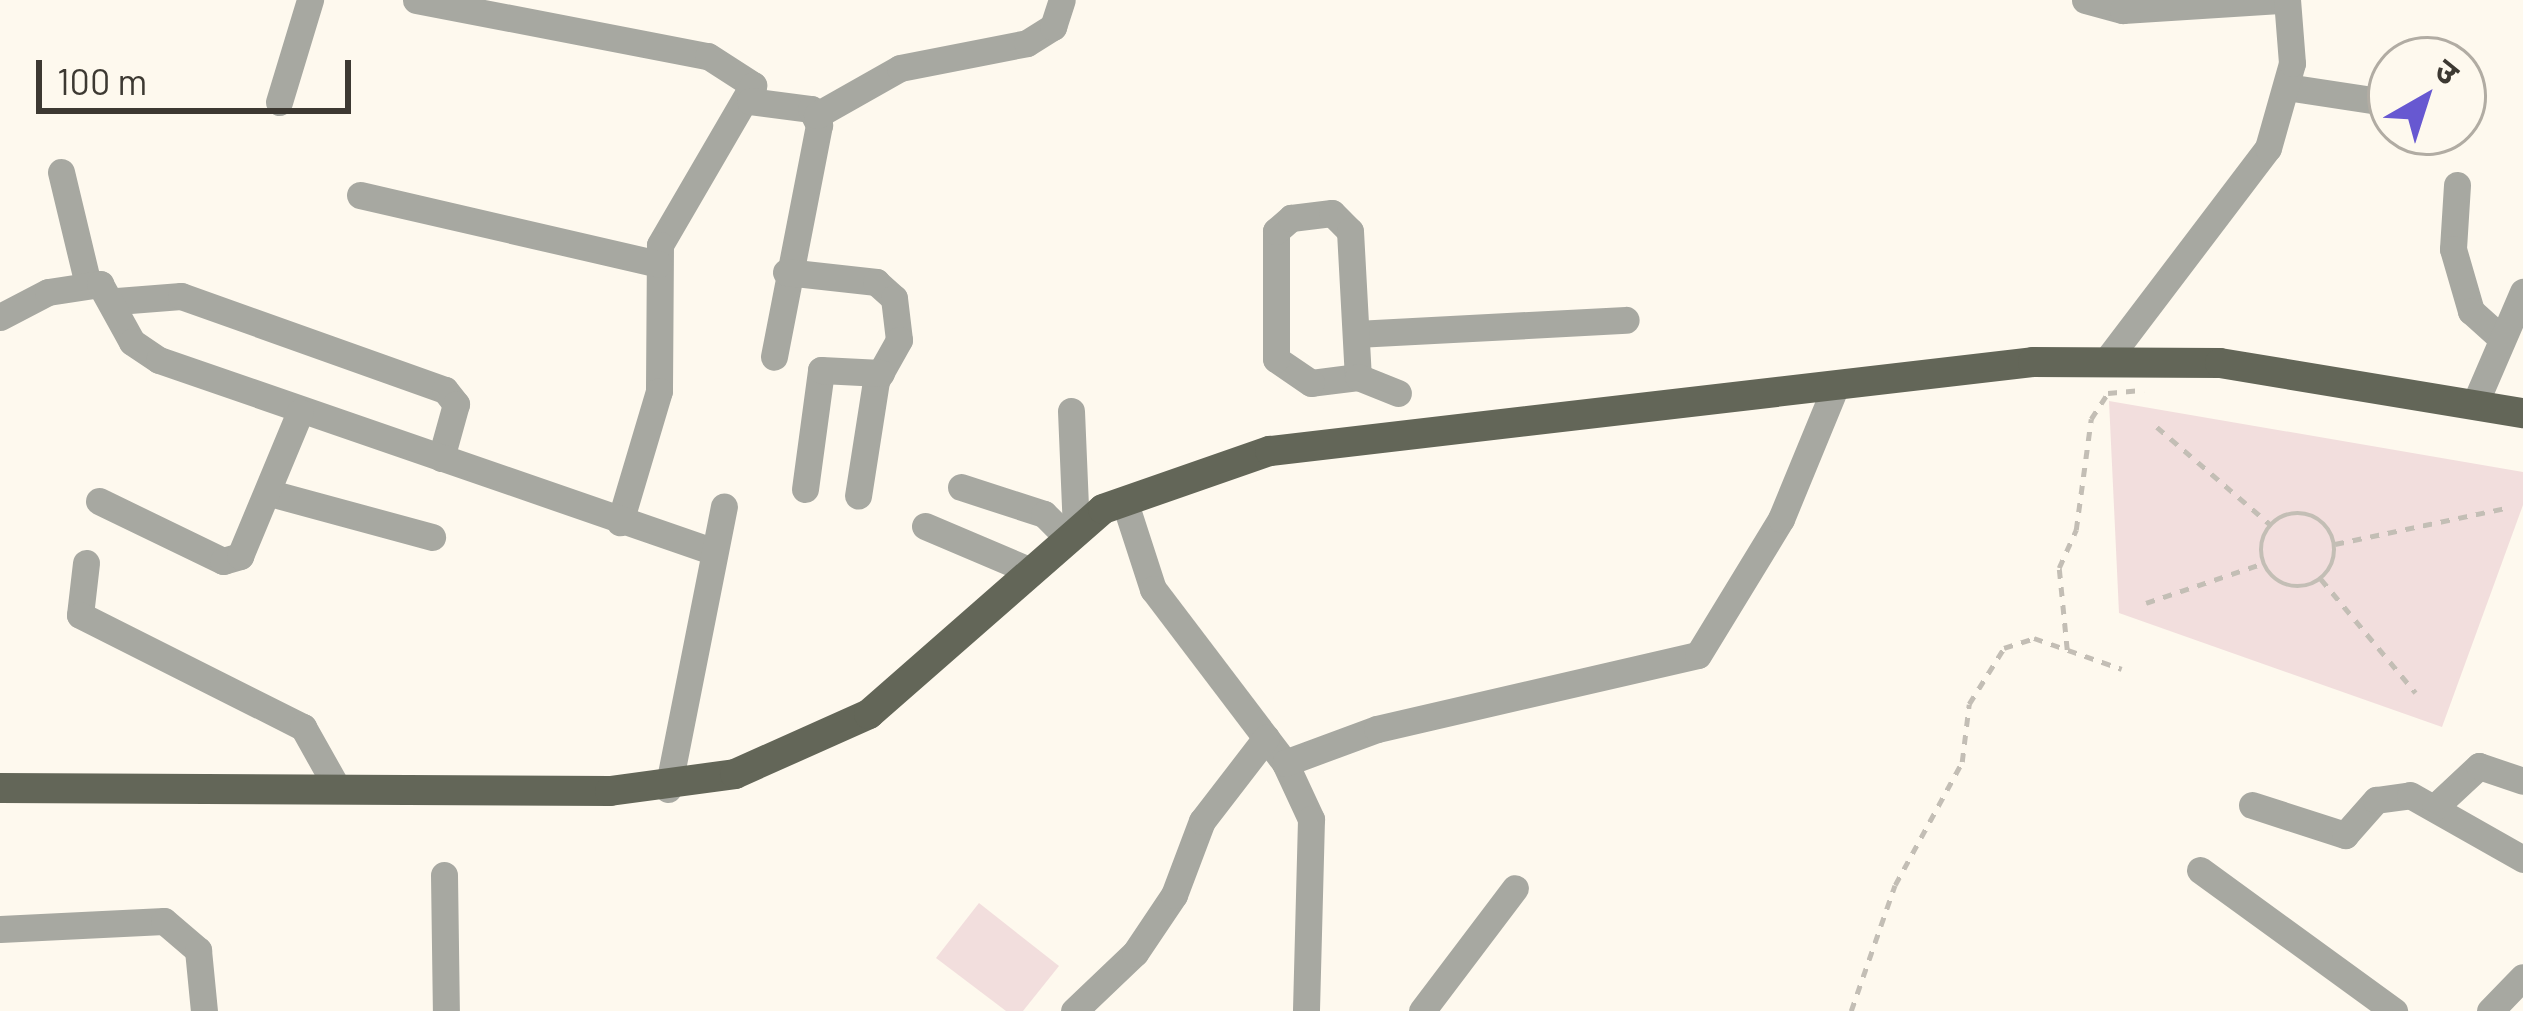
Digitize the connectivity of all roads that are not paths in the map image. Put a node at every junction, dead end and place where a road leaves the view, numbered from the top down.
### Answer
1 (310, 0) edge
2 (416, 0) edge
3 (1062, 0) edge
4 (2085, 0) edge
5 (2283, 0) edge
6 (2287, 87) junction
7 (2367, 99) edge
8 (750, 101) junction
9 (279, 102) dead end
10 (818, 115) junction
11 (61, 172) dead end
12 (2457, 185) dead end
13 (361, 195) dead end
14 (658, 264) junction
15 (785, 272) junction
16 (87, 280) junction
17 (2523, 292) edge
18 (116, 301) junction
19 (0, 316) edge
20 (1626, 320) dead end
21 (1355, 334) junction
22 (2501, 338) junction
23 (774, 357) dead end
24 (2107, 360) junction
25 (881, 373) junction
26 (1358, 377) junction
27 (1835, 388) junction
28 (2476, 401) junction
29 (1070, 411) dead end
30 (300, 412) junction
31 (2523, 412) edge
32 (1402, 440) junction
33 (441, 458) junction
34 (961, 487) dead end
35 (805, 489) dead end
36 (270, 493) junction
37 (858, 496) dead end
38 (1124, 500) junction
39 (99, 501) dead end
40 (724, 507) dead end
41 (620, 522) junction
42 (925, 526) dead end
43 (1071, 532) junction
44 (432, 538) dead end
45 (712, 551) junction
46 (86, 563) dead end
47 (1024, 568) junction
48 (1266, 738) junction
49 (1285, 763) junction
50 (2523, 782) edge
51 (335, 784) junction
52 (0, 788) edge
53 (668, 789) junction
54 (2252, 805) dead end
55 (2435, 808) junction
56 (2523, 859) edge
57 (2200, 870) dead end
58 (444, 875) dead end
59 (1515, 888) dead end
60 (0, 928) edge
61 (2523, 976) edge
62 (1306, 1010) edge
63 (204, 1011) edge
64 (446, 1011) edge
65 (1074, 1011) edge
66 (1317, 1011) edge
67 (1423, 1011) edge
68 (2394, 1011) edge
69 (2490, 1011) edge

1 - 9 street
2 - 8 street
3 - 10 street
4 - 5 street
5 - 6 street
6 - 7 street
6 - 24 street
8 - 10 street
8 - 14 street
10 - 15 street
11 - 16 street
12 - 22 street
13 - 14 street
14 - 41 street
15 - 23 street
15 - 25 street
16 - 18 street
16 - 19 street
17 - 22 street
18 - 30 street
18 - 33 street
20 - 21 street
21 - 26 street
21 - 26 street
22 - 28 street
24 - 27 main road
24 - 28 main road
25 - 35 street
25 - 37 street
26 - 32 street
27 - 32 main road
27 - 49 street
28 - 31 main road
29 - 43 street
30 - 33 street
30 - 36 street
32 - 38 main road
33 - 41 street
34 - 43 street
36 - 39 street
36 - 44 street
38 - 43 main road
38 - 48 street
40 - 45 street
41 - 45 street
42 - 47 street
43 - 47 main road
45 - 53 street
46 - 51 street
47 - 53 main road
48 - 49 street
48 - 65 street
49 - 62 street
50 - 55 street
51 - 52 main road
51 - 53 main road
54 - 55 street
55 - 56 street
57 - 68 street
58 - 64 street
59 - 67 street
60 - 63 street
61 - 69 street
62 - 66 street

